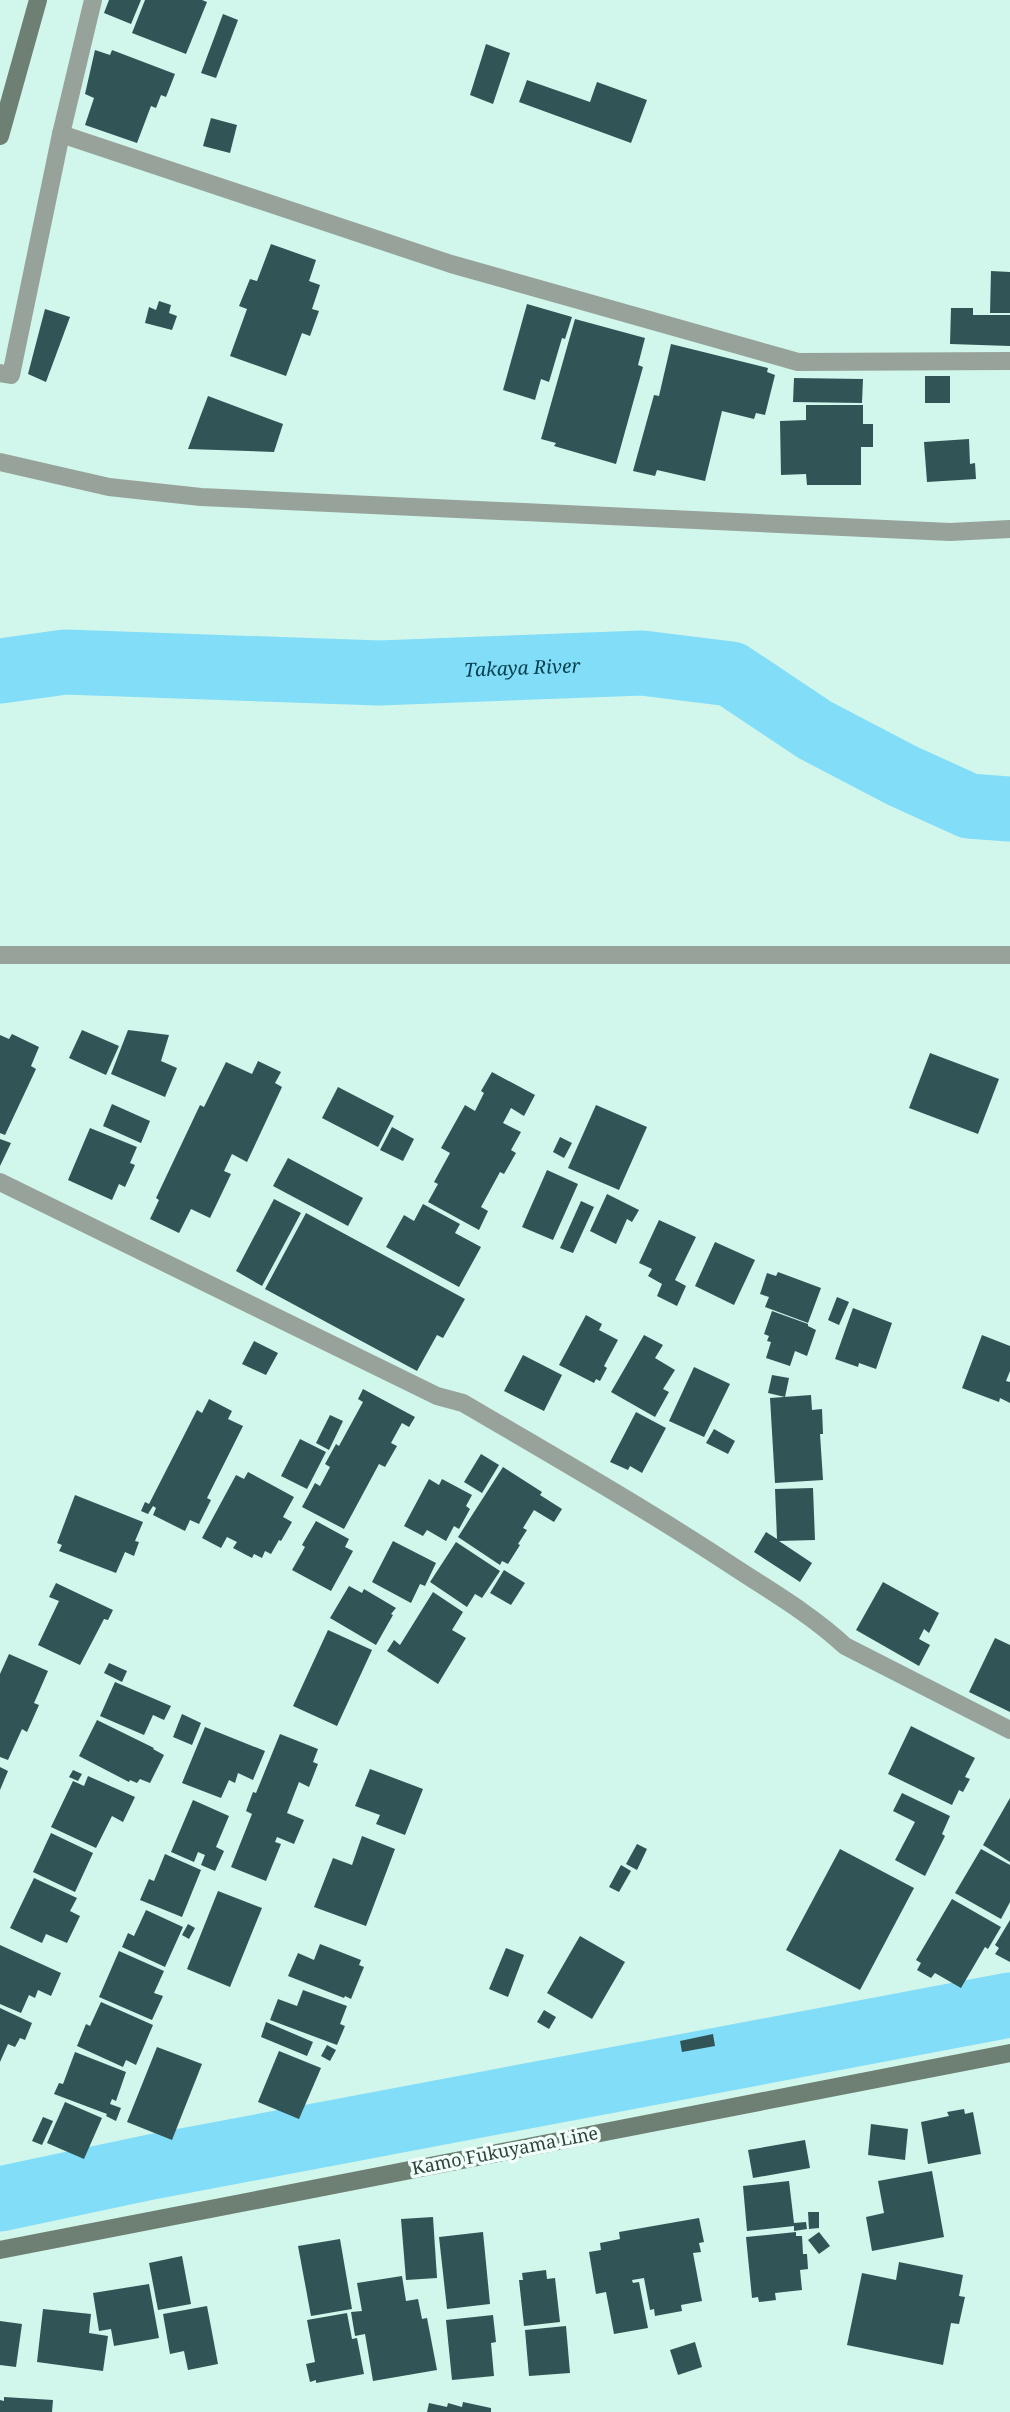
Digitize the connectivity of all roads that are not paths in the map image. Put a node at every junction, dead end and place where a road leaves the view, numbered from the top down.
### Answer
1 (38, 0) edge
2 (93, 0) edge
3 (61, 134) junction
4 (0, 136) edge
5 (1010, 361) edge
6 (0, 373) edge
7 (0, 463) edge
8 (1010, 528) edge
9 (0, 955) edge
10 (1010, 955) edge
11 (0, 1182) edge
12 (1010, 1730) edge
13 (1010, 2053) edge
14 (0, 2250) edge

1 - 4 main road
2 - 3 street
3 - 5 street
3 - 6 street
7 - 8 street
9 - 10 street
11 - 12 street
13 - 14 main road, Kamo Fukuyama Line

